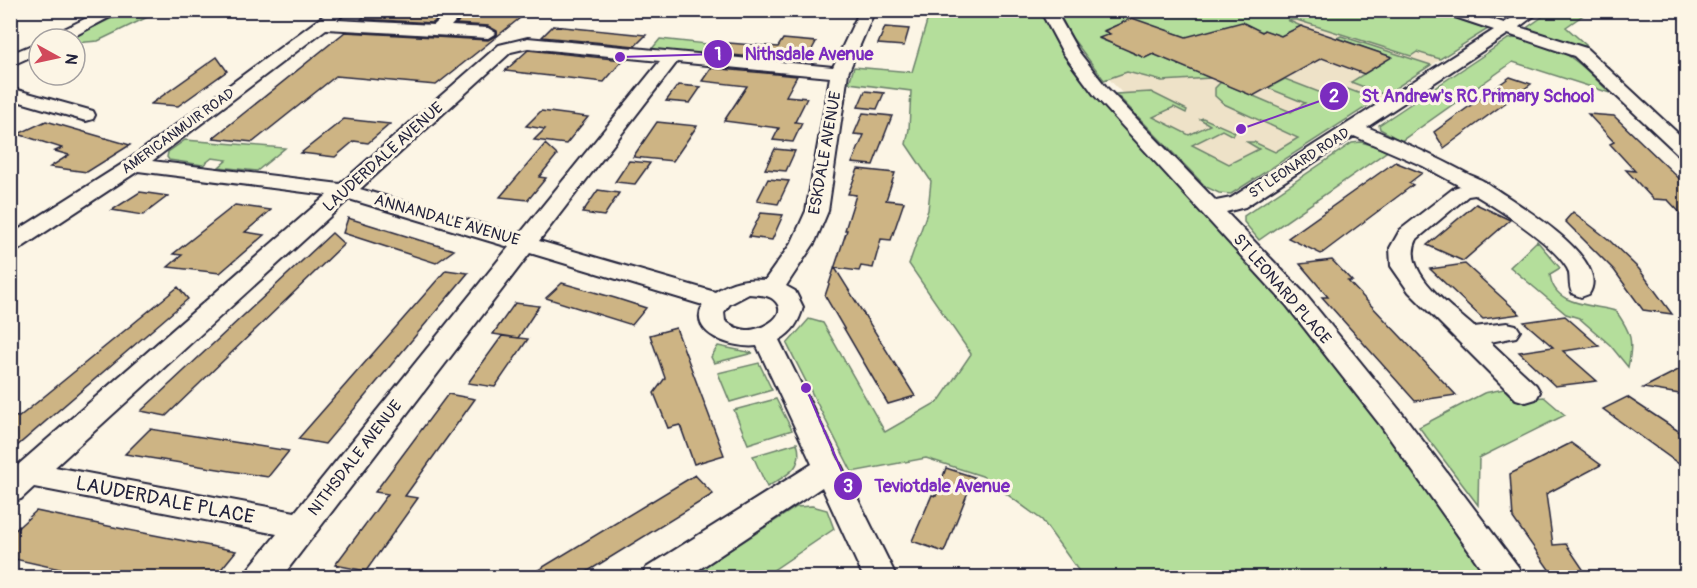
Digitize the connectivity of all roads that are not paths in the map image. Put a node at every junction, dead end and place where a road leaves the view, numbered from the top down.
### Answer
1 (116, 10) edge
2 (341, 10) edge
3 (459, 10) edge
4 (868, 10) edge
5 (1047, 10) edge
6 (1448, 10) edge
7 (1535, 10) edge
8 (323, 24) junction
9 (81, 27) edge
10 (1506, 28) junction
11 (438, 30) junction
12 (488, 33) dead end
13 (27, 53) edge
14 (672, 57) junction
15 (10, 61) edge
16 (839, 73) junction
17 (10, 93) edge
18 (86, 115) dead end
19 (1352, 128) junction
20 (1686, 151) edge
21 (134, 165) junction
22 (1480, 187) junction
23 (345, 191) junction
24 (1210, 209) junction
25 (525, 243) junction
26 (10, 245) edge
27 (772, 288) junction
28 (1581, 289) dead end
29 (718, 301) junction
30 (1507, 331) dead end
31 (765, 336) junction
32 (1468, 337) junction
33 (1526, 392) dead end
34 (828, 468) junction
35 (20, 482) edge
36 (302, 526) junction
37 (261, 578) edge
38 (658, 578) edge
39 (881, 578) edge
40 (1507, 578) edge

1 - 9 street
2 - 8 street, AMERICANMUIR ROAD
3 - 11 street
4 - 16 street, ESKDALE AVENUE
5 - 24 street, ST LEONARD PLACE
6 - 10 street
7 - 10 street, ST LEONARD ROAD
8 - 11 street
8 - 21 street, AMERICANMUIR ROAD
10 - 19 street, ST LEONARD ROAD
10 - 20 street
11 - 12 street
13 - 15 street
14 - 16 street, LAUDERDALE AVENUE
14 - 23 street, LAUDERDALE AVENUE
14 - 25 street, NITHSDALE AVENUE
16 - 27 street, ESKDALE AVENUE
17 - 18 street
19 - 22 street
19 - 24 street, ST LEONARD ROAD
21 - 23 street, ANNANDALE AVENUE
21 - 26 street, AMERICANMUIR ROAD
22 - 28 street
22 - 32 street
23 - 25 street, ANNANDALE AVENUE
23 - 35 street, LAUDERDALE AVENUE
24 - 40 street, ST LEONARD PLACE
25 - 29 street, ANNANDALE AVENUE
25 - 36 street, NITHSDALE AVENUE
27 - 29 street
27 - 31 street
29 - 31 street
30 - 32 street
31 - 34 street
32 - 33 street
34 - 38 street
34 - 39 street
35 - 36 street, LAUDERDALE PLACE
36 - 37 street, NITHSDALE AVENUE

